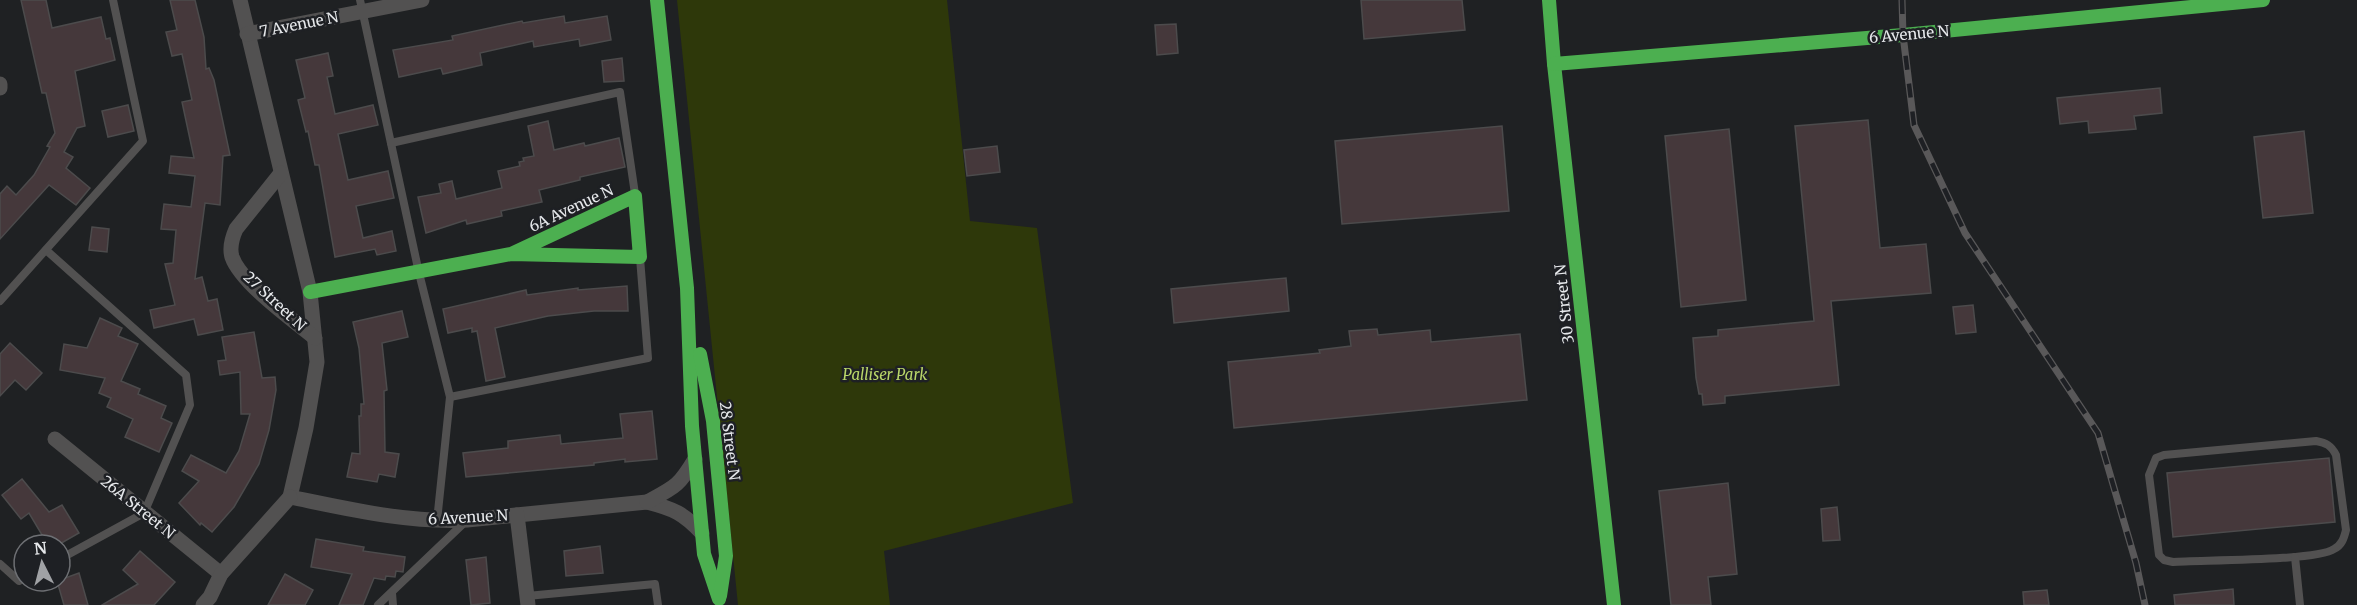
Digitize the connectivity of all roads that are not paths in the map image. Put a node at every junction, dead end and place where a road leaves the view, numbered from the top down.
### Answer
1 (113, 0) edge
2 (240, 0) edge
3 (422, 0) edge
4 (657, 0) edge
5 (1549, 0) edge
6 (2263, 0) edge
7 (2243, 1) edge
8 (362, 6) edge
9 (247, 34) junction
10 (1554, 64) junction
11 (391, 143) junction
12 (281, 173) junction
13 (635, 196) junction
14 (46, 250) junction
15 (511, 254) junction
16 (640, 257) junction
17 (419, 273) junction
18 (687, 288) junction
19 (310, 292) junction
20 (0, 301) edge
21 (315, 338) junction
22 (450, 398) junction
23 (55, 439) dead end
24 (695, 459) junction
25 (290, 497) junction
26 (647, 502) junction
27 (144, 513) junction
28 (517, 514) junction
29 (467, 520) junction
30 (437, 522) junction
31 (702, 532) junction
32 (72, 552) edge
33 (2295, 557) junction
34 (0, 564) edge
35 (221, 574) junction
36 (12, 575) edge
37 (392, 593) junction
38 (527, 601) edge
39 (720, 602) edge
40 (203, 605) edge
41 (378, 605) edge
42 (393, 605) edge
43 (658, 605) edge
44 (1614, 605) edge
45 (2300, 605) edge

1 - 14 lane
2 - 9 street, 27 Street N
3 - 8 street, 7 Avenue N
4 - 18 street, 28 Street N
5 - 10 street, 30 Street N
6 - 7 street, 6 Avenue N
7 - 10 street, 6 Avenue N
8 - 9 street, 7 Avenue N
8 - 11 lane
9 - 12 street, 27 Street N
10 - 44 street, 30 Street N
11 - 13 lane
11 - 17 lane
12 - 19 street, 27 Street N
12 - 21 street, 27 Street N
13 - 15 street, 6A Avenue N
13 - 16 street, 6A Avenue N
14 - 20 lane
14 - 27 lane
15 - 16 street, 6A Avenue N
15 - 17 street, 6A Avenue N
16 - 22 lane
17 - 19 street, 6A Avenue N
17 - 22 lane
18 - 24 street, 28 Street N
18 - 39 street, 28 Street N
19 - 21 street, 27 Street N
21 - 25 street, 27 Street N
22 - 30 lane
23 - 27 street, 26A Street N
24 - 26 street, 6 Avenue N
24 - 31 street, 28 Street N
25 - 30 street, 6 Avenue N
25 - 35 street
26 - 28 street, 6 Avenue N
26 - 31 street, 6 Avenue N
27 - 32 lane
27 - 35 street, 26A Street N
28 - 29 street, 6 Avenue N
28 - 38 street
29 - 30 street, 6 Avenue N
29 - 37 lane
31 - 39 street, 28 Street N
33 - 33 lane
33 - 45 lane
34 - 36 lane
35 - 40 street
37 - 41 lane
37 - 42 lane
38 - 43 lane

